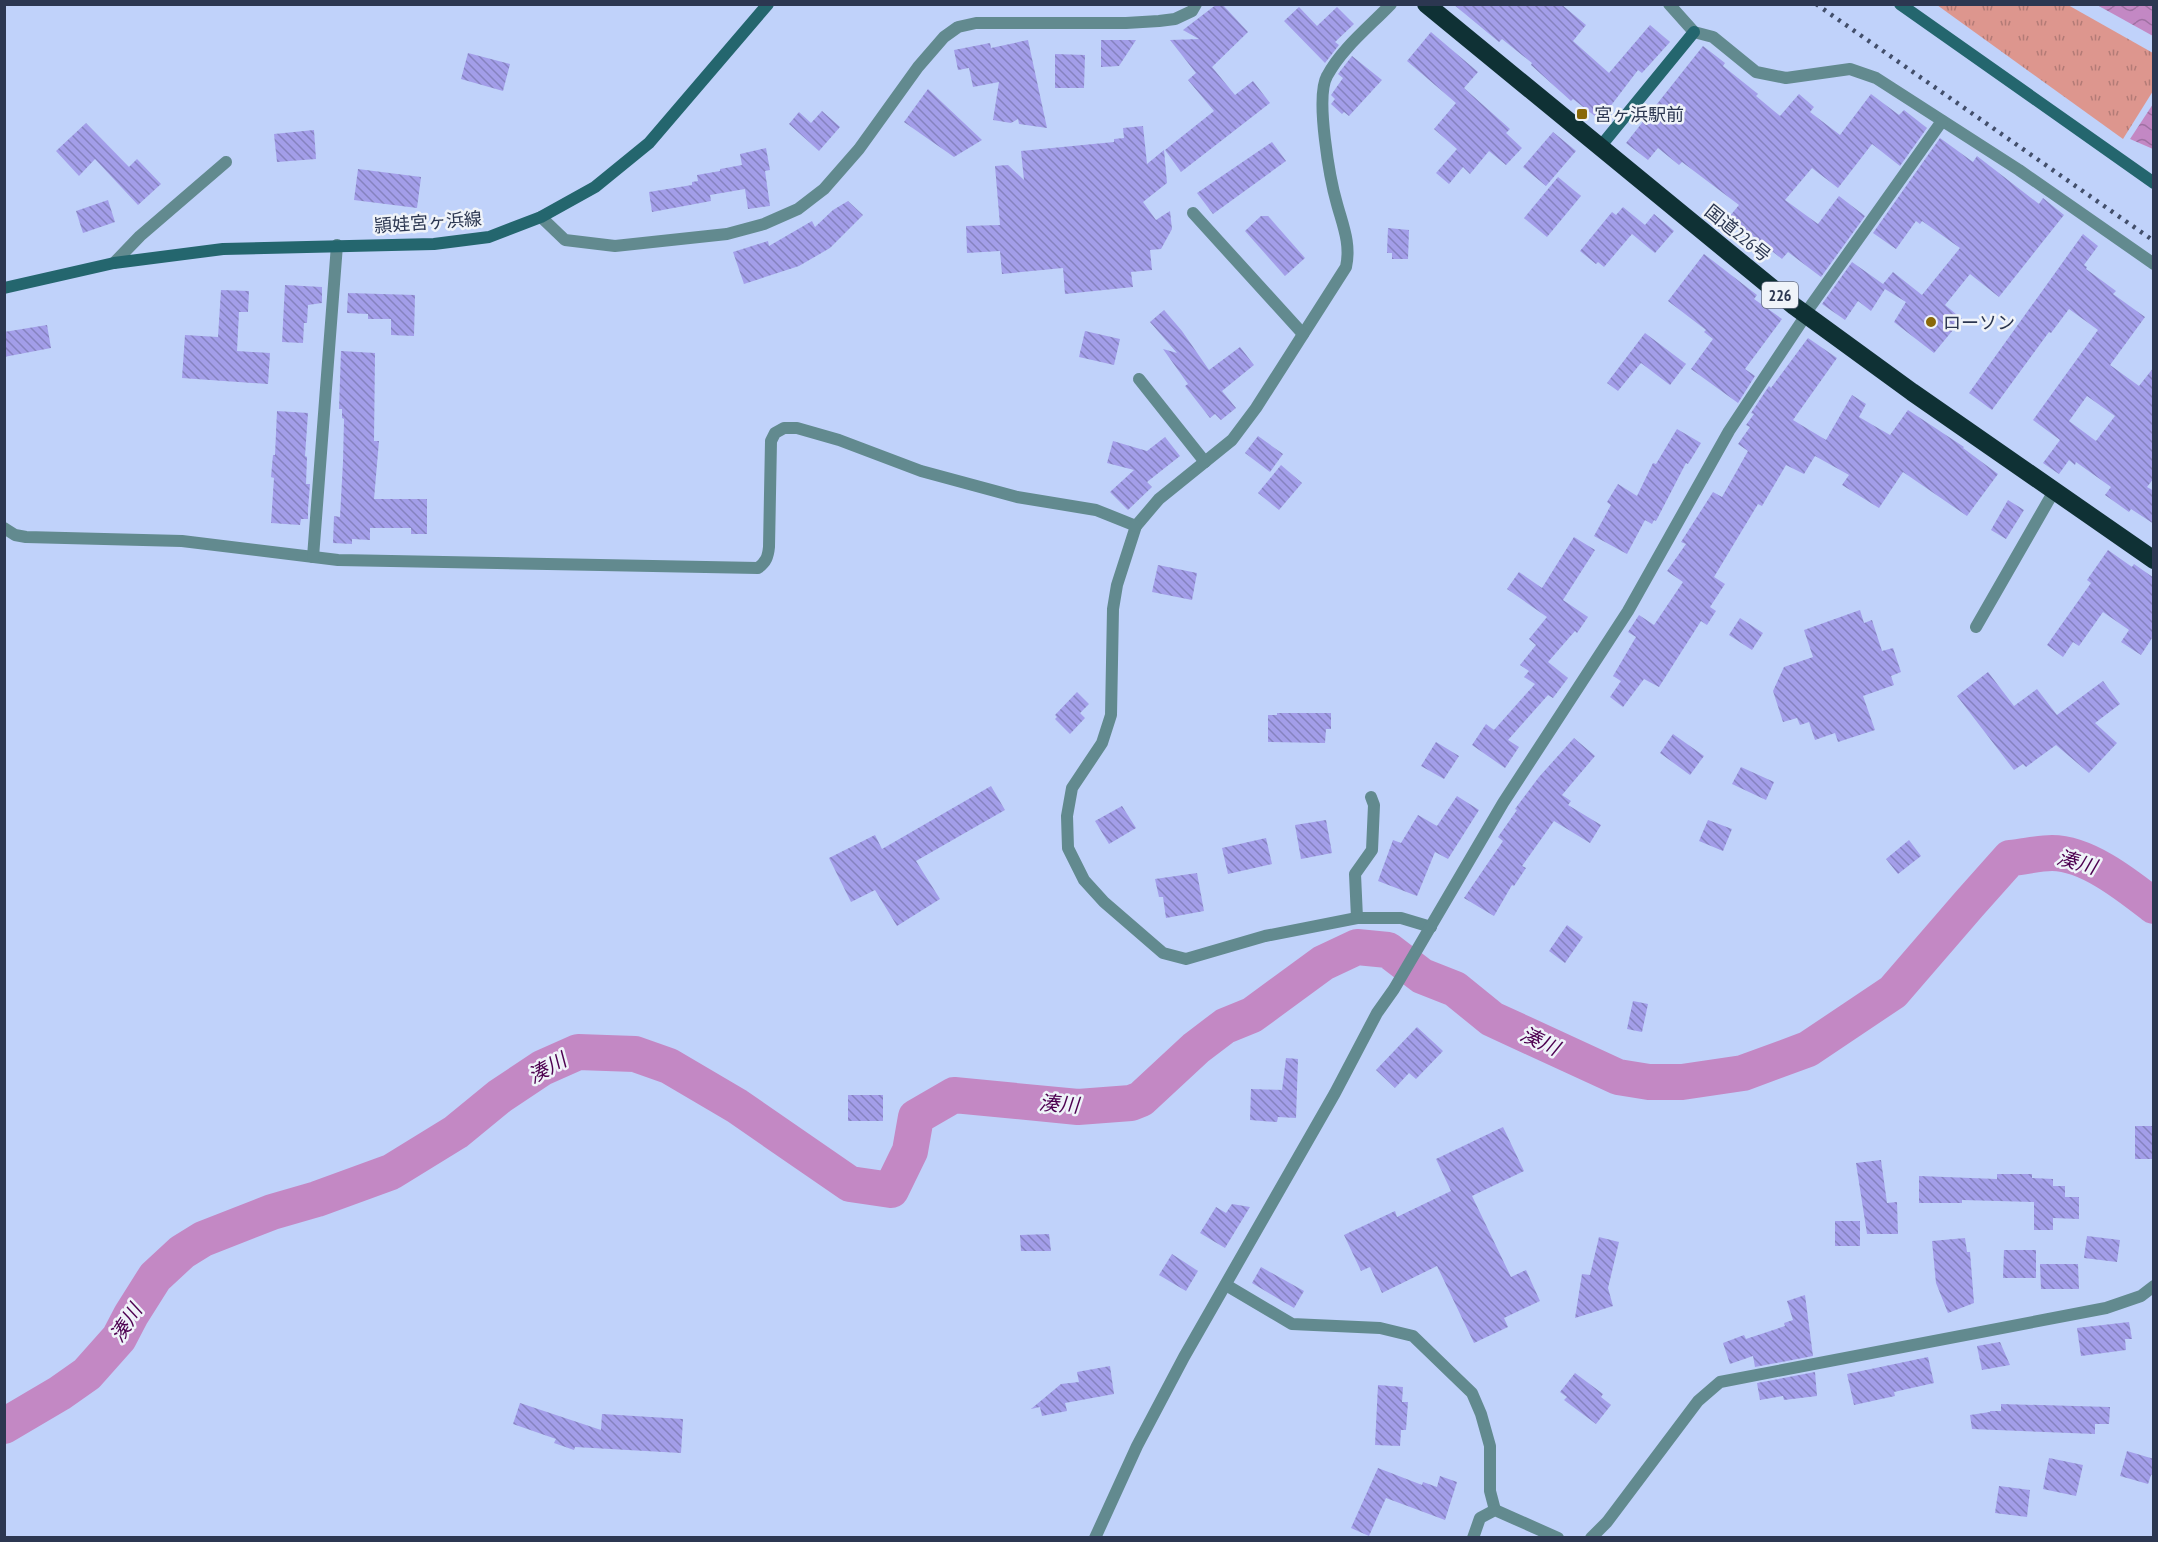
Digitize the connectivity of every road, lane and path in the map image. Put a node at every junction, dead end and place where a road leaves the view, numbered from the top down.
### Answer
1 (768, 4) edge
2 (1196, 4) edge
3 (1391, 4) edge
4 (1426, 4) edge
5 (1669, 4) edge
6 (1900, 4) edge
7 (1694, 32) junction
8 (1942, 121) junction
9 (1600, 147) junction
10 (226, 162) dead end
11 (2154, 183) edge
12 (1193, 213) dead end
13 (541, 217) junction
14 (337, 245) junction
15 (114, 263) junction
16 (2154, 264) edge
17 (4, 288) edge
18 (1806, 314) junction
19 (1303, 334) junction
20 (1139, 379) dead end
21 (1205, 462) junction
22 (2054, 491) junction
23 (1136, 526) junction
24 (4, 528) edge
25 (313, 557) junction
26 (2154, 560) edge
27 (1976, 627) dead end
28 (1371, 797) dead end
29 (1357, 918) junction
30 (1431, 927) junction
31 (1226, 1286) junction
32 (2154, 1286) edge
33 (1495, 1510) junction
34 (1095, 1538) edge
35 (1473, 1538) edge
36 (1558, 1538) edge
37 (1591, 1538) edge

1 - 13 main road, 頴娃宮ヶ浜線
2 - 13 street
3 - 19 street
4 - 9 highway, 国道226号 / 226
5 - 7 street
6 - 11 main road
7 - 8 street
7 - 9 main road
8 - 16 street
8 - 18 street
9 - 18 highway, 国道226号 / 226
10 - 15 street
12 - 19 street
13 - 14 main road, 頴娃宮ヶ浜線
14 - 15 main road, 頴娃宮ヶ浜線
14 - 25 street
15 - 17 main road, 頴娃宮ヶ浜線
18 - 22 highway, 国道226号 / 226
18 - 30 street
19 - 21 street
20 - 21 street
21 - 23 street
22 - 26 highway, 国道226号 / 226
22 - 27 street
23 - 25 street
23 - 29 street
24 - 25 street
28 - 29 street
29 - 30 street
30 - 31 street
31 - 33 street
31 - 34 street
32 - 37 street
33 - 35 street
33 - 36 street

